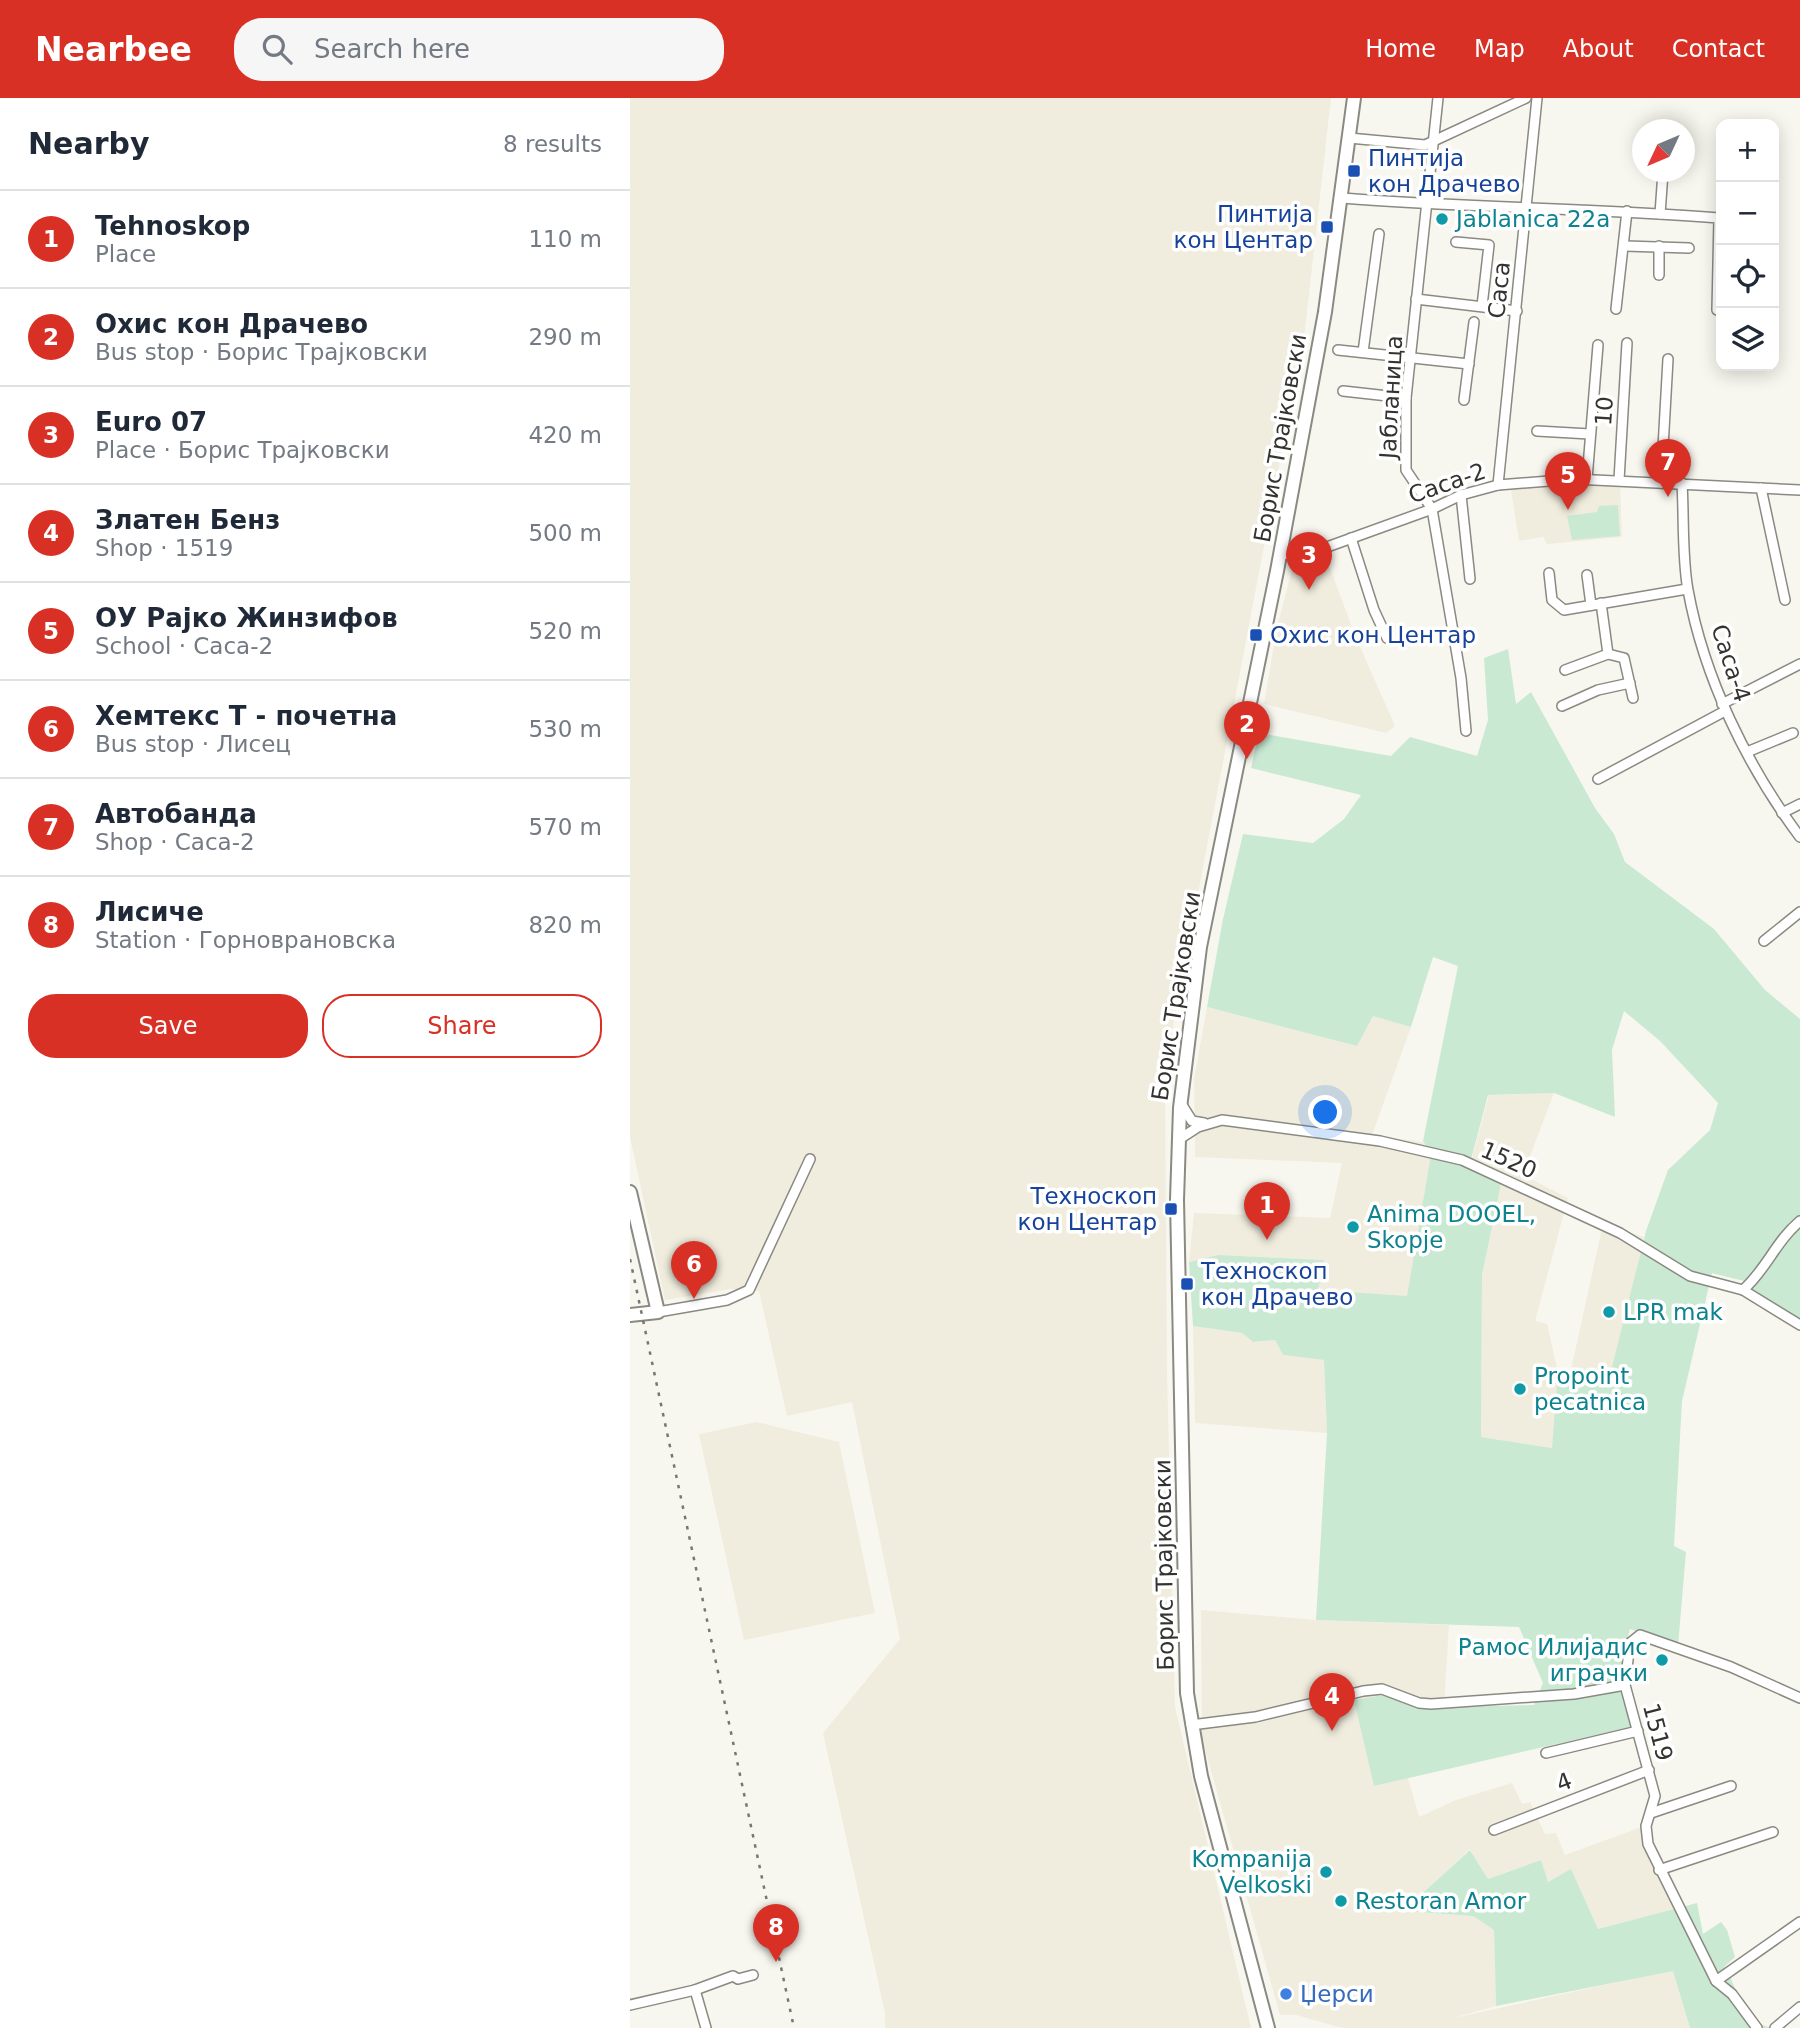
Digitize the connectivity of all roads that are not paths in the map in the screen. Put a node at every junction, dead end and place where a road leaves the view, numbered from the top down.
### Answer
1 (1354, 98) edge
2 (1438, 98) edge
3 (1526, 98) edge
4 (1537, 98) edge
5 (1349, 138) junction
6 (1434, 142) junction
7 (1662, 182) edge
8 (1342, 198) junction
9 (1427, 205) junction
10 (1527, 208) junction
11 (1627, 211) junction
12 (1660, 214) junction
13 (1379, 234) dead end
14 (1456, 242) dead end
15 (1625, 246) junction
16 (1659, 246) junction
17 (1689, 248) dead end
18 (1659, 275) dead end
19 (1416, 299) junction
20 (1482, 306) junction
21 (1717, 308) edge
22 (1616, 309) dead end
23 (1517, 311) junction
24 (1474, 322) dead end
25 (1627, 343) dead end
26 (1598, 345) dead end
27 (1338, 350) dead end
28 (1363, 352) junction
29 (1410, 358) junction
30 (1668, 359) dead end
31 (1469, 364) junction
32 (1343, 391) dead end
33 (1406, 398) junction
34 (1464, 400) dead end
35 (1537, 431) dead end
36 (1590, 434) junction
37 (1587, 479) junction
38 (1619, 480) junction
39 (1661, 483) junction
40 (1682, 483) junction
41 (1498, 485) junction
42 (1761, 488) junction
43 (1800, 490) edge
44 (1461, 495) junction
45 (1432, 509) junction
46 (1350, 538) junction
47 (1280, 555) junction
48 (1549, 573) dead end
49 (1587, 575) dead end
50 (1470, 579) dead end
51 (1687, 589) junction
52 (1785, 600) dead end
53 (1601, 603) junction
54 (1591, 605) junction
55 (1387, 638) dead end
56 (1608, 654) junction
57 (1800, 664) edge
58 (1565, 670) dead end
59 (1630, 683) junction
60 (1633, 698) dead end
61 (1562, 706) dead end
62 (1724, 707) junction
63 (1466, 731) dead end
64 (1793, 733) dead end
65 (1747, 752) junction
66 (1598, 779) dead end
67 (1800, 804) edge
68 (1782, 813) junction
69 (1800, 837) edge
70 (1800, 912) edge
71 (1764, 941) dead end
72 (1180, 1100) junction
73 (1206, 1123) junction
74 (1178, 1140) junction
75 (810, 1159) dead end
76 (630, 1192) edge
77 (1800, 1221) edge
78 (1743, 1290) junction
79 (658, 1312) junction
80 (630, 1315) edge
81 (1800, 1325) edge
82 (1625, 1685) junction
83 (1800, 1698) edge
84 (1191, 1725) junction
85 (1638, 1731) junction
86 (1546, 1754) dead end
87 (1649, 1770) junction
88 (1731, 1786) dead end
89 (1651, 1813) junction
90 (1494, 1830) dead end
91 (1773, 1832) dead end
92 (1659, 1870) junction
93 (1800, 1922) edge
94 (753, 1975) dead end
95 (1716, 1982) junction
96 (695, 1990) junction
97 (630, 2005) edge
98 (1800, 2007) edge
99 (706, 2028) edge
100 (1268, 2028) edge
101 (1757, 2028) edge
102 (1774, 2028) edge

1 - 5 main road, Борис Трајковски
2 - 6 street, Јабланица
3 - 6 street
4 - 10 street, Саса
5 - 6 street
5 - 8 main road, Борис Трајковски
6 - 9 street, Јабланица
7 - 12 street
8 - 9 street
8 - 47 main road, Борис Трајковски
9 - 10 street
9 - 19 street, Јабланица
10 - 11 street
10 - 23 street, Саса
11 - 12 street
11 - 15 street
12 - 21 street
13 - 28 street
14 - 20 street
15 - 16 street
15 - 22 street
16 - 17 street
16 - 18 street
19 - 20 street
19 - 29 street, Јабланица
20 - 23 street
23 - 41 street, Саса
24 - 31 street
25 - 38 street, 10
26 - 36 street
27 - 28 street
28 - 29 street
29 - 31 street
29 - 33 street, Јабланица
30 - 39 street
31 - 34 street
32 - 33 street
33 - 45 street, Јабланица
35 - 36 street
36 - 37 street
37 - 38 street, Саса-2
37 - 41 street, Саса-2
38 - 39 street, Саса-2
39 - 40 street, Саса-2
40 - 42 street, Саса-2
40 - 51 street, Саса-4
41 - 44 street, Саса-2
42 - 43 street, Саса-2
42 - 52 street
44 - 45 street, Саса-2
44 - 50 street
45 - 46 street, Саса-2
45 - 63 street, Јабланица
46 - 47 street, Саса-2
46 - 55 street
47 - 72 main road, Борис Трајковски
48 - 54 street
49 - 54 street
51 - 53 street
51 - 62 street, Саса-4
53 - 54 street
53 - 56 street
56 - 58 street
56 - 59 street
57 - 62 street
59 - 60 street
59 - 61 street
62 - 65 street, Саса-4
62 - 66 street
64 - 65 street
65 - 68 street, Саса-4
67 - 68 street
68 - 69 street, Саса-4
70 - 71 street
72 - 73 street
72 - 74 main road, Борис Трајковски
73 - 74 street, 1520
73 - 78 street, 1520
74 - 84 main road, Борис Трајковски
75 - 79 street
76 - 79 main road
77 - 78 street
78 - 81 street, 1520
79 - 80 main road
82 - 83 street
82 - 84 street, 1519
82 - 85 street, 1519
84 - 100 main road, Борис Трајковски
85 - 86 street
85 - 87 street, 1519
87 - 89 street, 1519
87 - 90 street, 4
88 - 89 street
89 - 92 street, 1519
91 - 92 street
92 - 95 street, 1519
93 - 95 street
94 - 96 street
95 - 101 street, 1519
96 - 97 street
96 - 99 street
98 - 102 street

